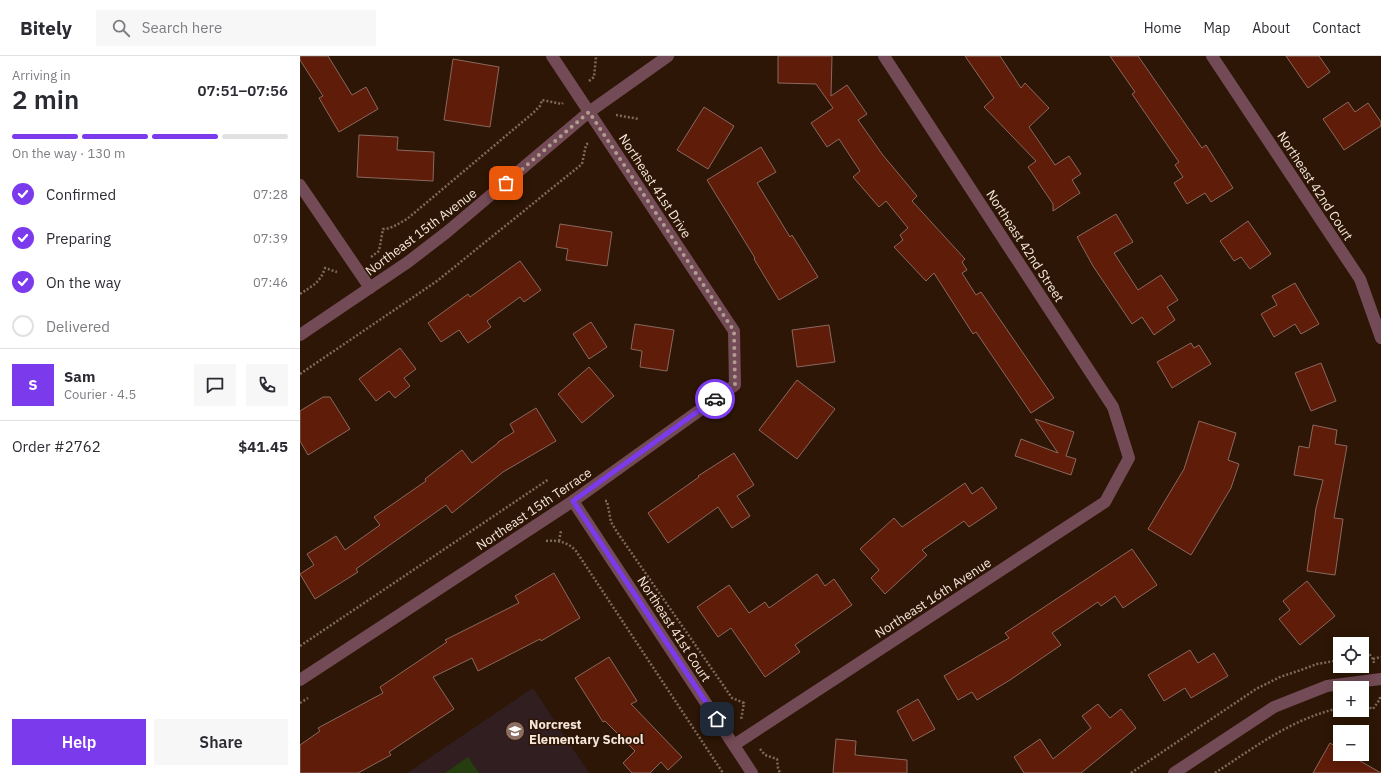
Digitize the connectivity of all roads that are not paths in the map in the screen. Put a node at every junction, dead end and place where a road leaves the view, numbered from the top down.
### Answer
1 (552, 56) edge
2 (668, 56) edge
3 (884, 56) edge
4 (1212, 56) edge
5 (589, 112) junction
6 (300, 184) edge
7 (370, 288) junction
8 (734, 331) joint
9 (300, 335) edge
10 (1381, 338) edge
11 (1129, 458) joint
12 (573, 501) junction
13 (1381, 679) edge
14 (300, 680) edge
15 (734, 745) junction
16 (752, 773) edge
17 (1174, 773) edge

1 - 5 street, Northeast 41st Drive
2 - 5 street, Northeast 15th Avenue
3 - 11 street, Northeast 42nd Street
4 - 10 street, Northeast 42nd Court
5 - 7 street, Northeast 15th Avenue
5 - 8 street, Northeast 41st Drive
6 - 7 street
7 - 9 street, Northeast 15th Avenue
8 - 12 street, Northeast 15th Terrace
11 - 15 street, Northeast 16th Avenue
12 - 14 street, Northeast 15th Terrace
12 - 15 street, Northeast 41st Court
13 - 17 street
15 - 16 street, Northeast 41st Court

